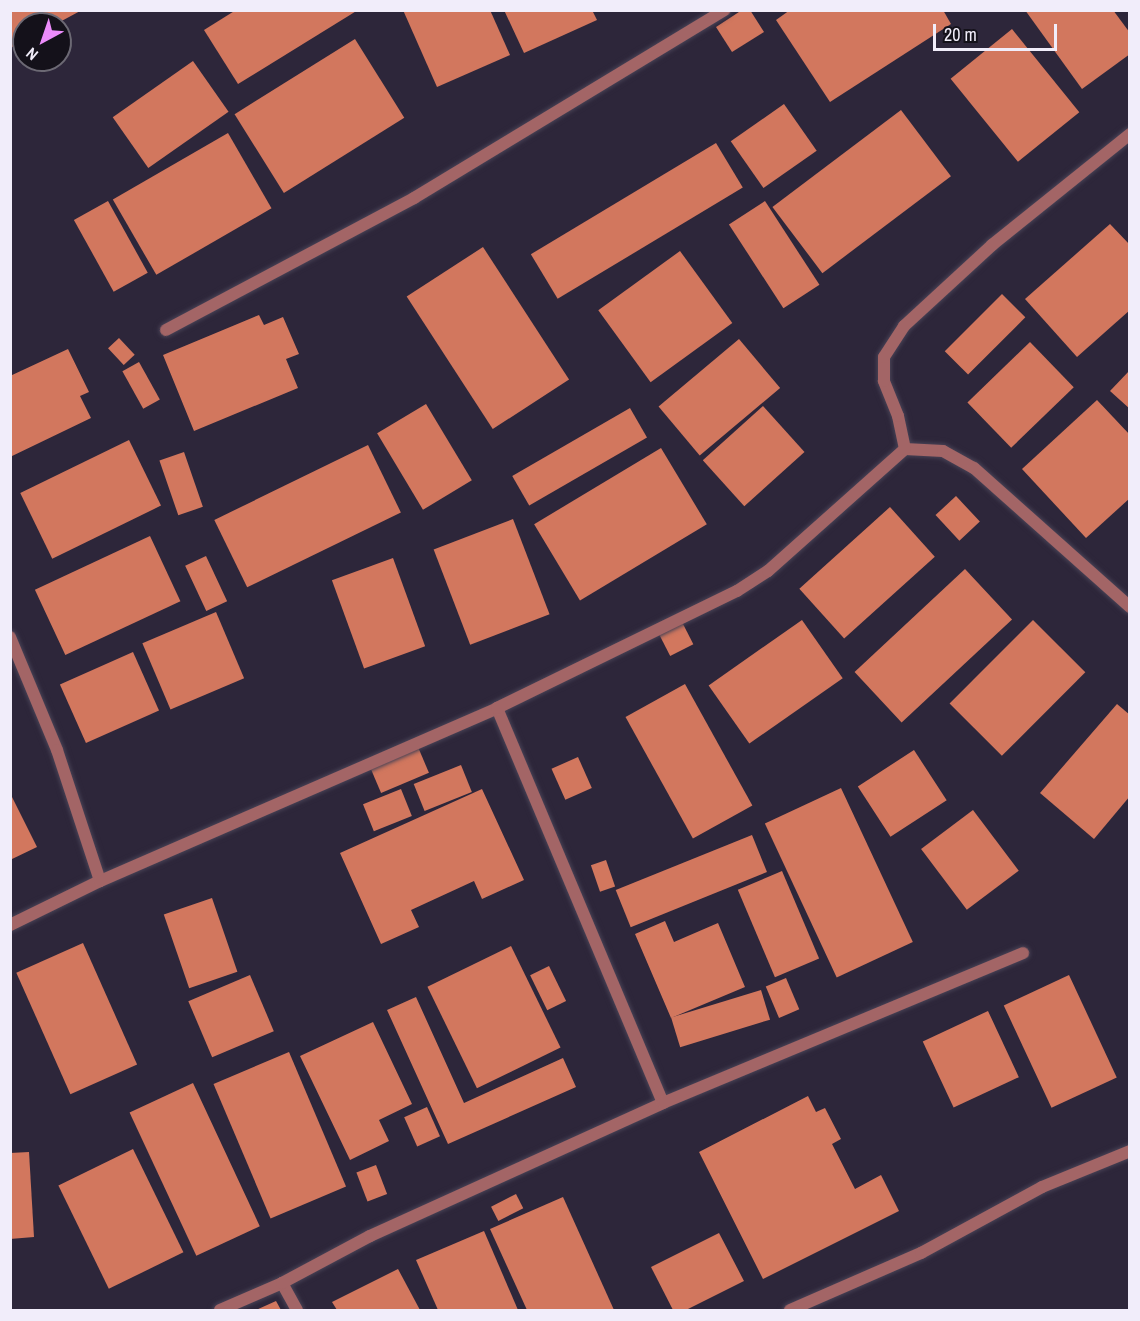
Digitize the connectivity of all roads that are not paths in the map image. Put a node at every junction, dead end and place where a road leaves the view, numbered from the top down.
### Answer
1 (724, 10) edge
2 (1130, 134) edge
3 (166, 330) dead end
4 (905, 449) junction
5 (1130, 607) edge
6 (10, 637) edge
7 (497, 708) junction
8 (100, 881) junction
9 (10, 925) edge
10 (1023, 952) dead end
11 (663, 1103) junction
12 (1130, 1151) edge
13 (282, 1283) junction
14 (220, 1311) edge
15 (297, 1311) edge
16 (790, 1311) edge

1 - 3 street
2 - 4 street
4 - 5 street
4 - 7 street
6 - 8 street
7 - 8 street
7 - 11 street
8 - 9 street
10 - 11 street
11 - 13 street
12 - 16 street
13 - 14 street
13 - 15 street

